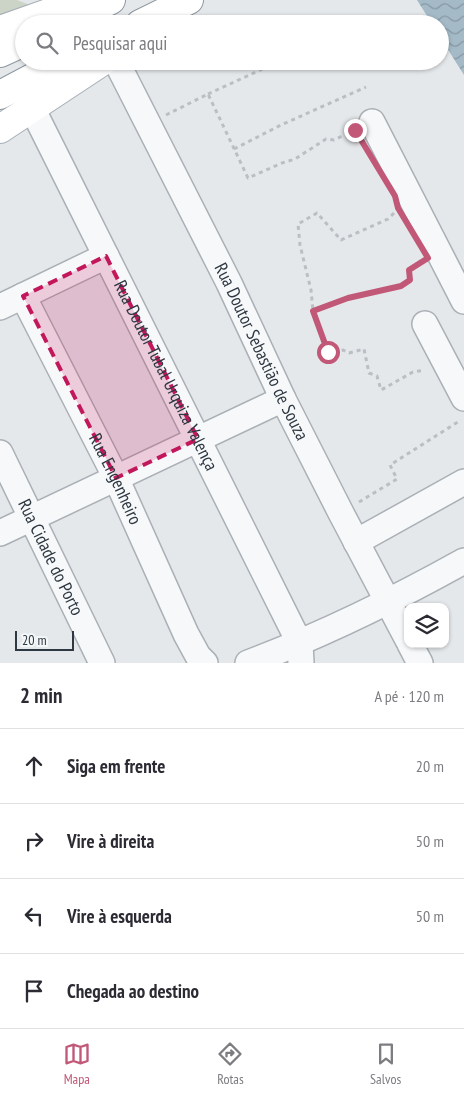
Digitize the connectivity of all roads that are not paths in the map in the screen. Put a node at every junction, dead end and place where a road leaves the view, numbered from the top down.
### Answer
1 (85, 0) edge
2 (111, 0) edge
3 (189, 0) edge
4 (194, 0) edge
5 (42, 15) edge
6 (80, 15) edge
7 (158, 15) edge
8 (172, 15) edge
9 (15, 25) edge
10 (0, 30) edge
11 (15, 46) edge
12 (0, 53) edge
13 (47, 70) edge
14 (89, 70) edge
15 (121, 70) edge
16 (0, 95) edge
17 (32, 108) junction
18 (364, 126) road end
19 (0, 129) edge
20 (106, 256) junction
21 (24, 296) junction
22 (464, 301) edge
23 (0, 307) edge
24 (425, 324) dead end
25 (464, 398) edge
26 (284, 399) junction
27 (198, 439) junction
28 (0, 452) edge
29 (116, 478) junction
30 (464, 482) edge
31 (32, 518) junction
32 (0, 533) edge
33 (356, 542) junction
34 (464, 562) edge
35 (388, 603) junction
36 (404, 633) edge
37 (412, 648) edge
38 (300, 653) edge
39 (102, 663) edge
40 (206, 663) edge
41 (248, 663) edge
42 (420, 663) edge

1 - 5 main road
2 - 6 main road
3 - 7 main road
4 - 8 main road
9 - 10 main road
11 - 12 main road
13 - 16 main road
14 - 17 main road
15 - 26 street, Rua Doutor Sebastião de Souza
17 - 19 main road
17 - 20 street, Rua Doutor Tubal Urquiza Valença
18 - 22 street
20 - 21 street
20 - 27 street, Rua Doutor Tubal Urquiza Valença
21 - 23 street
21 - 29 street, Rua Engenheiro
24 - 25 street
26 - 27 street
26 - 33 street, Rua Doutor Sebastião de Souza
27 - 29 street
27 - 38 street, Rua Doutor Tubal Urquiza Valença
28 - 31 street, Rua Cidade do Porto
29 - 31 street
29 - 40 street, Rua Engenheiro
30 - 33 street
31 - 32 street
31 - 39 street, Rua Cidade do Porto
33 - 35 street, Rua Doutor Sebastião de Souza
34 - 35 street
35 - 36 street, Rua Doutor Sebastião de Souza
35 - 38 street
37 - 42 street
38 - 41 street

